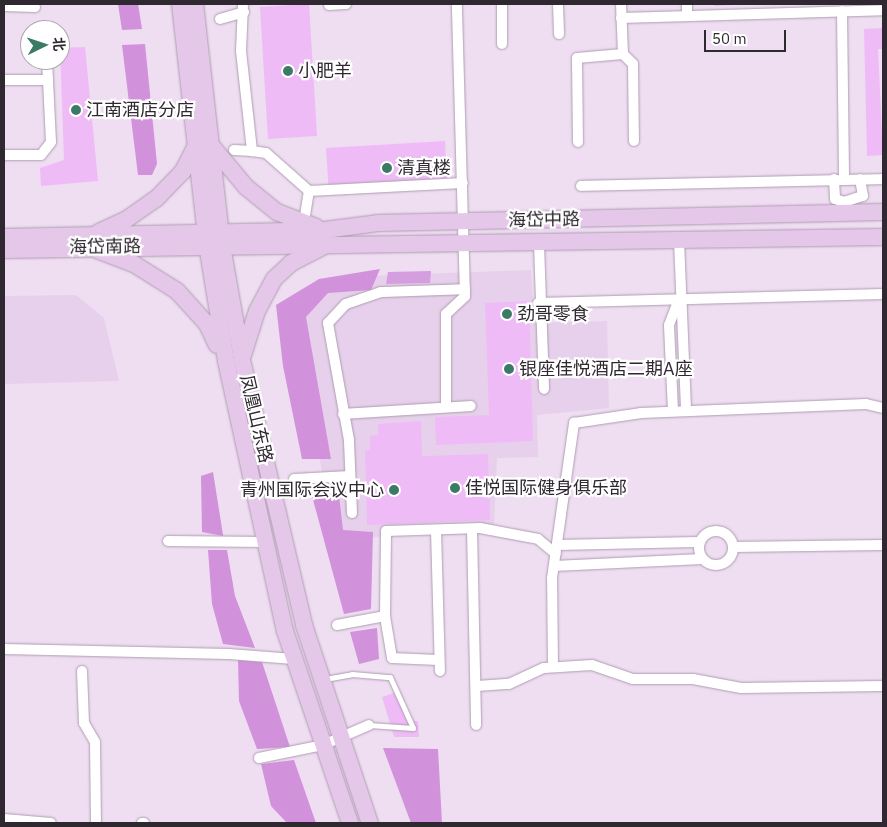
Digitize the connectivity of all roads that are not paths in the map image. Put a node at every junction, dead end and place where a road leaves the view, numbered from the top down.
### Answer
1 (180, 4) edge
2 (195, 4) edge
3 (346, 4) edge
4 (457, 4) edge
5 (502, 4) edge
6 (558, 4) edge
7 (621, 4) edge
8 (687, 4) edge
9 (328, 5) edge
10 (4, 6) edge
11 (35, 7) dead end
12 (244, 8) edge
13 (817, 8) edge
14 (755, 9) edge
15 (883, 10) edge
16 (842, 11) junction
17 (687, 16) junction
18 (621, 18) junction
19 (220, 19) dead end
20 (559, 34) dead end
21 (502, 44) dead end
22 (623, 54) junction
23 (48, 70) edge
24 (4, 80) edge
25 (48, 80) junction
26 (634, 141) dead end
27 (578, 142) dead end
28 (204, 144) junction
29 (234, 150) dead end
30 (252, 151) junction
31 (4, 155) edge
32 (883, 179) edge
33 (839, 180) junction
34 (860, 180) junction
35 (462, 183) junction
36 (581, 186) dead end
37 (309, 191) junction
38 (844, 207) junction
39 (883, 212) edge
40 (304, 222) junction
41 (464, 222) junction
42 (4, 237) edge
43 (327, 237) junction
44 (883, 237) edge
45 (214, 239) junction
46 (91, 241) junction
47 (679, 241) junction
48 (539, 244) junction
49 (464, 245) junction
50 (4, 250) edge
51 (465, 289) junction
52 (883, 294) edge
53 (679, 300) junction
54 (538, 303) dead end
55 (234, 361) junction
56 (544, 389) dead end
57 (446, 406) junction
58 (471, 406) dead end
59 (883, 408) edge
60 (673, 411) junction
61 (686, 411) junction
62 (343, 414) junction
63 (350, 476) junction
64 (294, 479) dead end
65 (352, 513) dead end
66 (472, 529) junction
67 (436, 530) junction
68 (168, 541) dead end
69 (264, 542) junction
70 (699, 542) junction
71 (883, 545) edge
72 (733, 547) junction
73 (557, 549) junction
74 (702, 559) junction
75 (554, 566) junction
76 (385, 616) junction
77 (338, 625) dead end
78 (4, 649) edge
79 (294, 659) junction
80 (438, 660) junction
81 (553, 667) junction
82 (82, 671) dead end
83 (440, 671) dead end
84 (322, 680) junction
85 (477, 686) junction
86 (883, 686) edge
87 (369, 725) joint
88 (476, 725) dead end
89 (341, 736) junction
90 (324, 745) junction
91 (259, 758) dead end
92 (4, 819) edge
93 (51, 823) edge
94 (96, 823) edge
95 (350, 823) edge
96 (370, 823) edge

1 - 28 main road, 凤凰山东路
2 - 28 main road, 凤凰山东路
3 - 9 street
4 - 35 street
5 - 21 street
6 - 20 street
7 - 18 street
8 - 17 street
10 - 11 street
12 - 19 street
12 - 30 street
13 - 14 street
13 - 16 street
14 - 17 street
15 - 16 street
16 - 33 street
17 - 18 street
18 - 22 street
22 - 26 street
22 - 27 street
23 - 25 street
24 - 25 street
25 - 31 street
28 - 40 main road
28 - 45 main road, 凤凰山东路
28 - 46 main road
29 - 30 street
30 - 37 street
32 - 34 street
33 - 34 street
33 - 36 street
33 - 38 street
34 - 38 street
35 - 37 street
35 - 41 street
37 - 40 street
38 - 39 main road, 海岱中路
38 - 41 main road, 海岱中路
40 - 43 main road
41 - 43 main road, 海岱中路
41 - 49 street
42 - 46 main road, 海岱南路
43 - 45 main road, 海岱中路
43 - 49 main road, 海岱中路
43 - 55 main road
44 - 47 main road, 海岱中路
45 - 46 main road, 海岱南路
45 - 55 main road, 凤凰山东路
46 - 50 main road, 海岱南路
46 - 55 main road
47 - 48 main road, 海岱中路
47 - 53 street
48 - 49 main road, 海岱中路
48 - 56 street
49 - 51 street
51 - 57 street
51 - 62 street
52 - 53 street
53 - 54 street
53 - 60 street
53 - 61 street
55 - 69 main road, 凤凰山东路
55 - 84 main road, 凤凰山东路
57 - 58 street
57 - 62 street
59 - 61 street
60 - 61 street
60 - 73 street
62 - 63 street
63 - 64 street
63 - 65 street
66 - 67 street
66 - 73 street
66 - 85 street
67 - 76 street
67 - 80 street
68 - 69 street
69 - 79 main road, 凤凰山东路
70 - 72 street
70 - 73 street
70 - 74 street
71 - 72 street
72 - 74 street
73 - 75 street
74 - 75 street
75 - 81 street
76 - 77 street
76 - 80 street
78 - 79 street
79 - 90 main road, 凤凰山东路
80 - 83 street
81 - 85 street
81 - 86 street
82 - 94 street
84 - 87 lane
84 - 89 main road, 凤凰山东路
85 - 88 street
87 - 89 street
89 - 90 street
89 - 96 main road, 凤凰山东路
90 - 91 street
90 - 95 main road, 凤凰山东路
92 - 93 street

